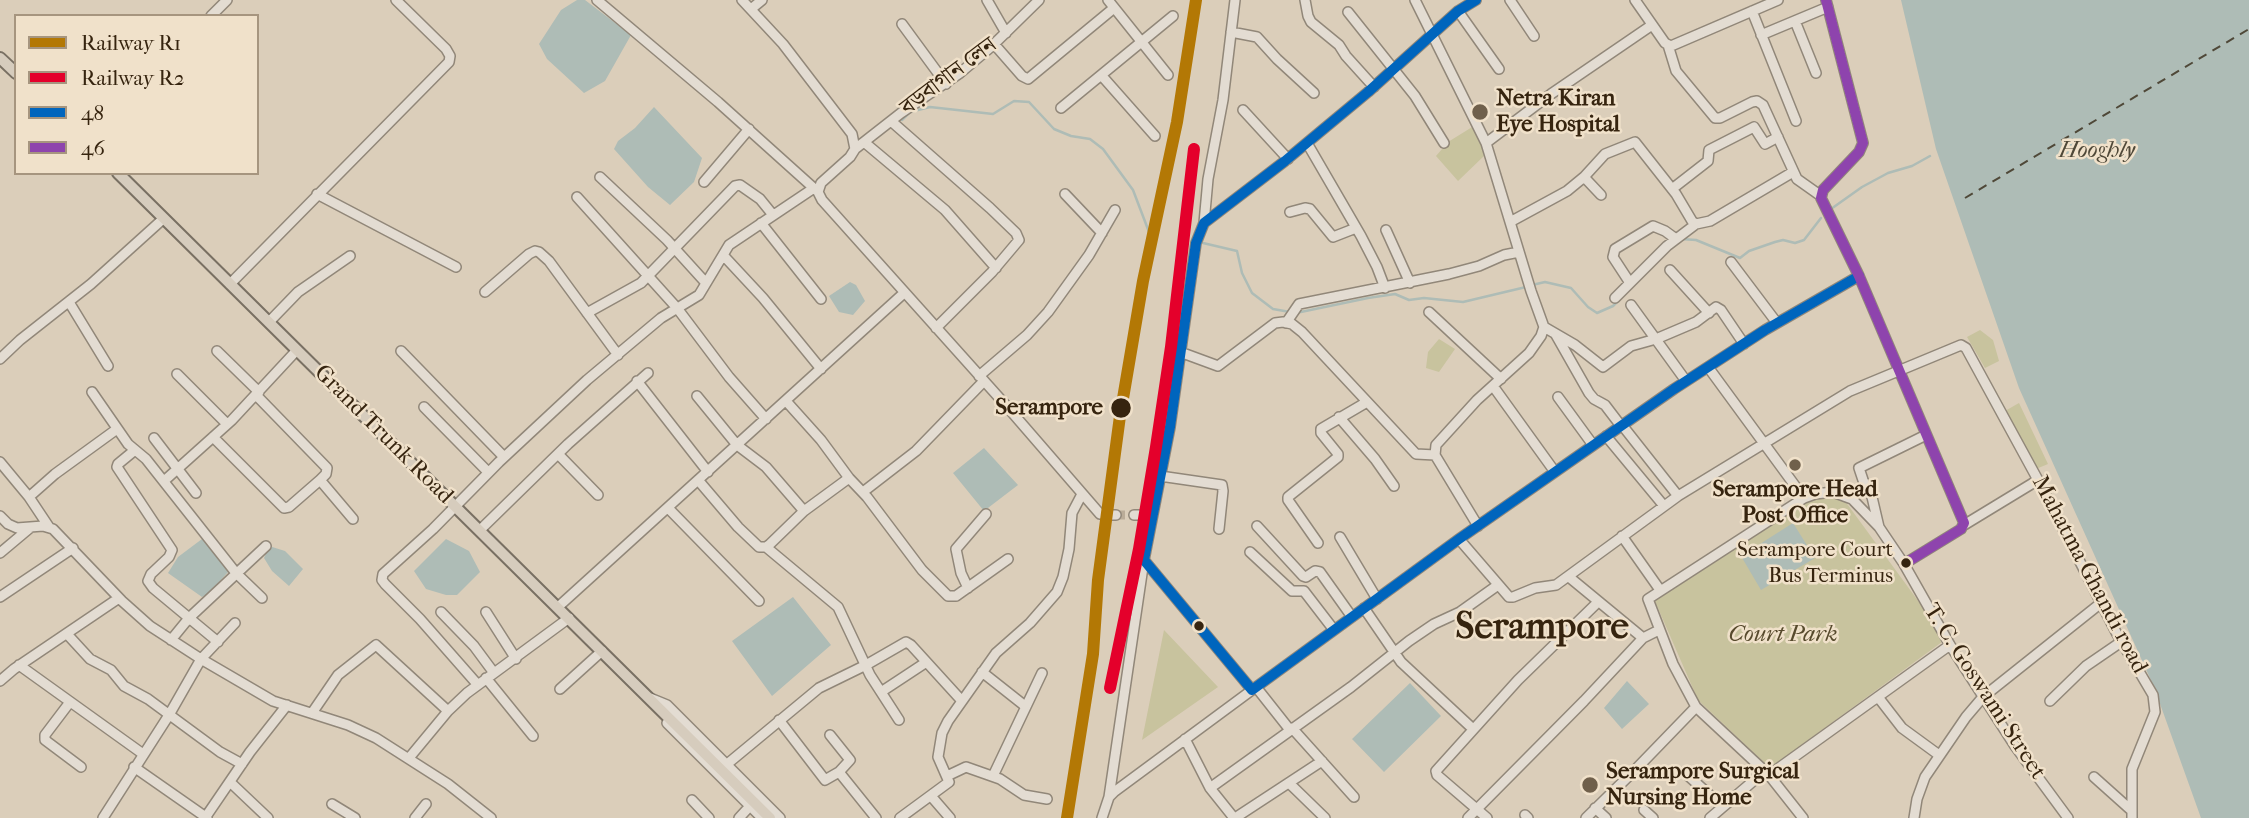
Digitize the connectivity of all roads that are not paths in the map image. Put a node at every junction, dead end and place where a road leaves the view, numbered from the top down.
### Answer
1 (227, 0) edge
2 (396, 0) edge
3 (597, 0) edge
4 (742, 0) edge
5 (762, 0) edge
6 (987, 0) edge
7 (1039, 0) edge
8 (1235, 0) edge
9 (1305, 0) edge
10 (1415, 0) edge
11 (1476, 0) edge
12 (1510, 0) edge
13 (1635, 0) edge
14 (1778, 0) edge
15 (1827, 3) edge
16 (1111, 4) edge
17 (751, 9) junction
18 (1458, 11) junction
19 (1752, 11) junction
20 (1348, 12) dead end
21 (213, 14) edge
22 (1173, 16) dead end
23 (1795, 21) junction
24 (902, 24) dead end
25 (1652, 25) junction
26 (1231, 32) junction
27 (1006, 33) junction
28 (1433, 35) junction
29 (1761, 35) junction
30 (1534, 36) dead end
31 (1142, 43) junction
32 (994, 44) junction
33 (1668, 46) junction
34 (0, 58) edge
35 (1499, 69) dead end
36 (1393, 70) junction
37 (14, 71) edge
38 (1816, 73) dead end
39 (1168, 75) dead end
40 (1102, 76) junction
41 (946, 84) junction
42 (1374, 87) junction
43 (1314, 93) dead end
44 (1061, 108) dead end
45 (1243, 110) dead end
46 (891, 121) junction
47 (1796, 121) dead end
48 (749, 129) junction
49 (1155, 136) dead end
50 (1778, 137) junction
51 (864, 142) junction
52 (1307, 143) junction
53 (1444, 143) dead end
54 (1486, 143) junction
55 (855, 149) junction
56 (1288, 159) junction
57 (1793, 172) junction
58 (120, 175) edge
59 (600, 177) dead end
60 (1584, 177) junction
61 (704, 182) dead end
62 (1672, 189) junction
63 (816, 190) junction
64 (317, 194) junction
65 (1065, 194) dead end
66 (1601, 195) dead end
67 (1821, 196) junction
68 (577, 197) dead end
69 (1115, 210) dead end
70 (1290, 212) dead end
71 (773, 215) junction
72 (163, 219) junction
73 (1510, 222) junction
74 (761, 223) junction
75 (1204, 223) junction
76 (1696, 224) junction
77 (1356, 228) junction
78 (1386, 230) dead end
79 (1102, 233) junction
80 (1676, 239) junction
81 (674, 248) junction
82 (1519, 252) junction
83 (723, 255) junction
84 (350, 256) dead end
85 (1731, 262) dead end
86 (456, 267) dead end
87 (996, 268) junction
88 (1670, 270) dead end
89 (648, 276) junction
90 (1859, 276) junction
91 (706, 283) junction
92 (1410, 283) junction
93 (1630, 283) junction
94 (230, 284) junction
95 (1384, 288) junction
96 (485, 292) dead end
97 (904, 293) junction
98 (1615, 298) dead end
99 (821, 299) dead end
100 (69, 302) junction
101 (1631, 305) dead end
102 (677, 308) junction
103 (1429, 312) dead end
104 (587, 313) junction
105 (1709, 313) junction
106 (269, 322) junction
107 (1286, 323) junction
108 (1777, 323) junction
109 (1544, 327) junction
110 (936, 328) junction
111 (1555, 333) junction
112 (1656, 340) junction
113 (1744, 344) junction
114 (297, 350) junction
115 (217, 351) dead end
116 (401, 351) dead end
117 (1180, 352) junction
118 (618, 355) junction
119 (0, 359) edge
120 (108, 366) dead end
121 (1709, 367) junction
122 (821, 369) junction
123 (1898, 372) junction
124 (648, 373) dead end
125 (177, 374) dead end
126 (982, 378) junction
127 (1501, 379) junction
128 (1686, 381) junction
129 (638, 382) junction
130 (1493, 386) junction
131 (92, 392) dead end
132 (257, 393) junction
133 (697, 396) dead end
134 (1558, 397) dead end
135 (786, 401) junction
136 (1367, 402) junction
137 (424, 407) dead end
138 (1339, 417) junction
139 (766, 419) junction
140 (227, 424) junction
141 (1621, 425) junction
142 (117, 429) junction
143 (1926, 435) junction
144 (1606, 436) junction
145 (213, 437) junction
146 (154, 438) dead end
147 (1764, 443) junction
148 (737, 445) junction
149 (1593, 445) junction
150 (135, 450) junction
151 (558, 454) junction
152 (1435, 455) junction
153 (504, 457) junction
154 (0, 462) edge
155 (178, 469) junction
156 (488, 472) junction
157 (708, 472) junction
158 (1555, 472) junction
159 (1160, 476) junction
160 (849, 478) junction
161 (320, 480) junction
162 (698, 480) junction
163 (164, 481) junction
164 (2038, 481) junction
165 (1394, 486) dead end
166 (863, 492) junction
167 (196, 493) dead end
168 (1082, 494) junction
169 (598, 495) dead end
170 (1678, 496) junction
171 (29, 497) junction
172 (1804, 498) junction
173 (455, 506) junction
174 (1664, 506) junction
175 (668, 508) junction
176 (804, 511) junction
177 (986, 514) dead end
178 (1100, 514) dead end
179 (0, 516) edge
180 (353, 519) dead end
181 (1964, 525) junction
182 (1257, 526) dead end
183 (1478, 526) junction
184 (31, 527) junction
185 (49, 527) junction
186 (1879, 527) junction
187 (1219, 529) dead end
188 (480, 530) junction
189 (1622, 536) junction
190 (1340, 537) dead end
191 (1459, 539) junction
192 (1318, 543) dead end
193 (267, 546) dead end
194 (766, 547) junction
195 (73, 548) junction
196 (1250, 552) dead end
197 (0, 553) edge
198 (1008, 559) dead end
199 (1144, 560) junction
200 (1904, 564) junction
201 (236, 573) junction
202 (1569, 577) junction
203 (1498, 585) junction
204 (968, 588) junction
205 (1660, 590) junction
206 (0, 596) edge
207 (119, 598) junction
208 (262, 598) dead end
209 (1377, 599) junction
210 (759, 601) dead end
211 (1598, 602) junction
212 (2101, 603) junction
213 (558, 607) junction
214 (1364, 608) junction
215 (441, 612) dead end
216 (486, 612) dead end
217 (1352, 617) junction
218 (189, 618) junction
219 (569, 618) junction
220 (235, 623) dead end
221 (1334, 630) junction
222 (1659, 630) junction
223 (68, 634) junction
224 (1643, 638) junction
225 (171, 640) junction
226 (218, 642) junction
227 (2121, 642) junction
228 (1950, 645) junction
229 (602, 651) junction
230 (1395, 652) junction
231 (201, 659) junction
232 (516, 659) junction
233 (925, 663) junction
234 (19, 665) junction
235 (866, 665) junction
236 (982, 672) junction
237 (1042, 673) dead end
238 (490, 676) junction
239 (0, 681) edge
240 (478, 685) junction
241 (638, 687) junction
242 (560, 689) dead end
243 (1254, 689) junction
244 (881, 692) junction
245 (1878, 697) junction
246 (1983, 697) junction
247 (648, 698) junction
248 (962, 701) junction
249 (2050, 701) dead end
250 (70, 702) junction
251 (287, 705) junction
252 (1025, 706) junction
253 (1696, 707) junction
254 (448, 711) junction
255 (312, 713) junction
256 (169, 715) junction
257 (779, 720) junction
258 (899, 720) dead end
259 (1291, 729) junction
260 (1473, 729) junction
261 (830, 735) dead end
262 (533, 736) dead end
263 (1185, 739) junction
264 (143, 754) junction
265 (1939, 755) junction
266 (409, 758) junction
267 (1322, 761) junction
268 (242, 764) junction
269 (726, 765) junction
270 (81, 767) dead end
271 (134, 767) junction
272 (839, 772) junction
273 (1684, 772) dead end
274 (1767, 773) junction
275 (947, 776) junction
276 (993, 776) junction
277 (2094, 777) dead end
278 (230, 782) junction
279 (1289, 783) junction
280 (1210, 788) junction
281 (930, 796) junction
282 (1109, 797) junction
283 (1354, 797) dead end
284 (692, 800) dead end
285 (1046, 800) dead end
286 (332, 804) dead end
287 (426, 804) dead end
288 (750, 806) junction
289 (1722, 806) junction
290 (1595, 808) junction
291 (1476, 809) junction
292 (1644, 810) dead end
293 (2132, 814) edge
294 (2065, 817) edge
295 (103, 818) edge
296 (206, 818) edge
297 (268, 818) edge
298 (355, 818) edge
299 (415, 818) edge
300 (491, 818) edge
301 (709, 818) edge
302 (739, 818) edge
303 (762, 818) edge
304 (770, 818) edge
305 (780, 818) edge
306 (876, 818) edge
307 (900, 818) edge
308 (950, 818) edge
309 (1102, 818) edge
310 (1235, 818) edge
311 (1325, 818) edge
312 (1468, 818) edge
313 (1487, 818) edge
314 (1586, 818) edge
315 (1606, 818) edge
316 (1653, 818) edge
317 (1710, 818) edge
318 (1803, 818) edge
319 (1914, 818) edge

1 - 21 street
2 - 64 street
3 - 48 street
4 - 17 street
5 - 17 street
6 - 27 street
7 - 27 street, বড়বাগান লেন
8 - 26 street
9 - 42 street
10 - 28 street
11 - 18 street
12 - 30 street
13 - 25 street
14 - 19 street
15 - 23 street
15 - 67 street
16 - 31 street
16 - 32 street
17 - 55 street
18 - 28 street
18 - 35 street
19 - 29 street
19 - 33 street
20 - 36 street
22 - 31 street
23 - 29 street
23 - 38 street
24 - 41 street
25 - 33 street
25 - 54 street
26 - 43 street
26 - 75 street
27 - 32 street, বড়বাগান লেন
28 - 36 street
28 - 54 street
29 - 47 street
31 - 39 street
31 - 40 street
32 - 41 street, বড়বাগান লেন
33 - 50 street
34 - 37 main road
36 - 42 street
36 - 53 street
40 - 44 street
40 - 49 street
41 - 46 street, বড়বাগান লেন
42 - 52 street
45 - 56 street
46 - 51 street, বড়বাগান লেন
46 - 87 street
48 - 61 street
48 - 63 street
50 - 57 street
50 - 62 street
51 - 55 street, বড়বাগান লেন
51 - 87 street
52 - 56 street
52 - 77 street
54 - 73 street
55 - 63 street, বড়বাগান লেন
56 - 75 street
57 - 67 street
57 - 76 street
58 - 72 main road, Grand Trunk Road
59 - 81 street
60 - 62 street
60 - 66 street
60 - 73 street
62 - 76 street
63 - 71 street, বড়বাগান লেন
63 - 97 street
64 - 86 street
64 - 94 street
65 - 79 street
67 - 90 street
68 - 89 street
69 - 79 street
70 - 77 street
71 - 74 street, বড়বাগান লেন
71 - 81 street
72 - 94 main road, Grand Trunk Road
72 - 100 street
73 - 82 street
74 - 83 street, বড়বাগান লেন
74 - 99 street
75 - 117 street
76 - 80 street
77 - 95 street
78 - 92 street
79 - 126 street
80 - 93 street
80 - 93 street
81 - 89 street
81 - 91 street
82 - 92 street
82 - 109 street
83 - 91 street, বড়বাগান লেন
83 - 122 street
84 - 106 street
85 - 108 street
87 - 110 street
88 - 105 street
89 - 102 street
89 - 104 street
90 - 108 street
90 - 123 street
91 - 102 street, বড়বাগান লেন
92 - 95 street
93 - 98 street
94 - 106 main road, Grand Trunk Road
95 - 107 street
96 - 104 street
97 - 110 street
97 - 122 street
100 - 119 street
100 - 120 street
101 - 112 street
102 - 118 street, বড়বাগান লেন
102 - 139 street
103 - 127 street
104 - 118 street
105 - 112 street
105 - 113 street
106 - 114 main road, Grand Trunk Road
107 - 117 street
107 - 136 street
108 - 113 street
109 - 111 street
109 - 127 street
110 - 126 street
111 - 112 street
111 - 141 street
112 - 128 street
113 - 121 street
114 - 132 street
114 - 173 main road, Grand Trunk Road
115 - 132 street
116 - 153 street
117 - 159 street
118 - 153 street, বড়বাগান লেন
121 - 128 street
121 - 147 street
122 - 135 street
123 - 143 street
123 - 147 street
123 - 164 street, Mahatma Ghandi road
124 - 129 street
125 - 140 street
126 - 166 street
126 - 168 street
127 - 130 street
128 - 141 street
129 - 151 street
129 - 157 street
130 - 152 street
130 - 158 street
131 - 142 street
132 - 140 street
132 - 161 street
133 - 148 street
134 - 149 street
135 - 139 street
135 - 160 street
136 - 138 street
136 - 152 street
137 - 156 street
138 - 165 street
138 - 192 street
139 - 148 street
140 - 145 street
141 - 144 street
141 - 170 street
142 - 150 street
142 - 171 street
143 - 181 street
143 - 186 street
144 - 149 street
144 - 174 street
145 - 155 street
145 - 161 street
146 - 155 street
147 - 170 street
147 - 172 street
148 - 157 street
148 - 176 street
149 - 158 street
150 - 163 street
150 - 218 street
151 - 169 street
151 - 188 street
152 - 183 street
153 - 156 street, বড়বাগান লেন
154 - 171 street
155 - 163 street
155 - 167 street
156 - 173 street, বড়বাগান লেন
157 - 162 street
158 - 183 street
159 - 187 street
159 - 199 street
160 - 166 street
160 - 176 street
161 - 180 street
162 - 175 street
162 - 194 street
163 - 201 street
164 - 181 street
164 - 212 street, Mahatma Ghandi road
166 - 204 street
168 - 178 street
168 - 236 street
170 - 174 street
171 - 185 street
172 - 186 street
172 - 205 street
173 - 188 main road, Grand Trunk Road
173 - 240 street, বড়বাগান লেন
174 - 189 street
175 - 210 street
175 - 213 street
176 - 194 street
177 - 204 street
179 - 184 street
181 - 200 street
182 - 217 street
183 - 191 street
184 - 185 street
184 - 197 street
185 - 195 street
186 - 200 street, T. C. Goswami Street
188 - 213 main road, Grand Trunk Road
189 - 202 street
189 - 205 street
190 - 209 street
191 - 203 street
191 - 209 street
193 - 201 street
194 - 235 street
195 - 206 street
195 - 207 street
196 - 221 street
198 - 204 street
199 - 243 street
199 - 282 street
200 - 228 street, T. C. Goswami Street
201 - 208 street
201 - 218 street
202 - 203 street
202 - 211 street
203 - 230 street
205 - 222 street
207 - 223 street
207 - 225 street
209 - 214 street
211 - 224 street
211 - 260 street
212 - 227 street, Mahatma Ghandi road
212 - 246 street
213 - 219 main road, Grand Trunk Road
214 - 217 street
214 - 230 street
215 - 238 street
216 - 232 street
217 - 221 street
218 - 225 street
218 - 226 street
219 - 229 main road, Grand Trunk Road
219 - 232 street
220 - 226 street
221 - 243 street
222 - 224 street
222 - 253 street
223 - 234 street
223 - 256 street
224 - 291 street
225 - 231 street
226 - 231 street
227 - 249 street
227 - 293 street, Mahatma Ghandi road
228 - 245 street
228 - 246 street, T. C. Goswami Street
229 - 241 main road, Grand Trunk Road
229 - 242 street
230 - 259 street
230 - 260 street
231 - 251 street
231 - 256 street
232 - 238 street
233 - 235 street
233 - 244 street
233 - 248 street
234 - 239 street
234 - 250 street
235 - 244 street
235 - 257 street
236 - 248 street
236 - 252 street
237 - 252 street
238 - 240 street
238 - 262 street
240 - 254 street
241 - 247 main road, Grand Trunk Road
241 - 288 street
243 - 259 street
243 - 263 street
244 - 258 street
245 - 265 street
245 - 274 street
246 - 265 street
246 - 294 street, T. C. Goswami Street
247 - 269 street
247 - 304 main road, Grand Trunk Road
248 - 275 street
250 - 264 street
250 - 270 street
251 - 255 street
251 - 268 street
252 - 276 street
253 - 274 street
253 - 290 street
254 - 255 street
254 - 266 street
255 - 266 street
256 - 264 street
256 - 268 street
257 - 269 street
257 - 272 street
259 - 267 street
259 - 280 street
260 - 291 street
261 - 272 street
263 - 280 street
263 - 282 street
264 - 271 street
265 - 319 street
266 - 300 street
267 - 279 street
267 - 283 street
268 - 278 street
269 - 305 street
271 - 295 street
271 - 296 street
272 - 306 street
273 - 289 street
274 - 289 street
274 - 318 street
275 - 276 street
275 - 281 street
276 - 285 street
277 - 293 street
278 - 296 street
278 - 297 street
279 - 310 street
279 - 311 street
280 - 310 street
281 - 307 street
281 - 308 street
282 - 309 street
284 - 301 street
286 - 298 street
287 - 299 street
288 - 302 street
288 - 303 street
289 - 317 street
290 - 314 street
290 - 315 street
291 - 312 street
291 - 313 street
292 - 316 street

